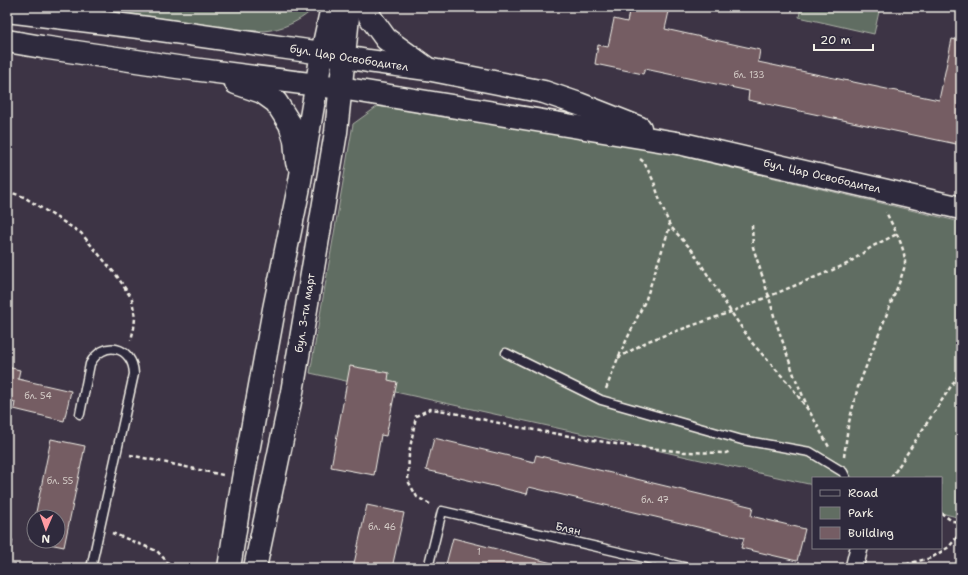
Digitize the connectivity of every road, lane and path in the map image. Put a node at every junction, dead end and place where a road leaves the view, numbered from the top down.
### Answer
1 (332, 7) edge
2 (349, 7) edge
3 (367, 7) edge
4 (7, 11) edge
5 (7, 41) edge
6 (322, 53) junction
7 (343, 56) junction
8 (177, 67) junction
9 (427, 69) junction
10 (317, 86) junction
11 (341, 88) junction
12 (682, 144) junction
13 (639, 157) dead end
14 (299, 187) junction
15 (874, 188) junction
16 (7, 191) edge
17 (961, 208) edge
18 (670, 226) junction
19 (752, 226) dead end
20 (897, 234) junction
21 (769, 297) junction
22 (731, 312) junction
23 (506, 353) dead end
24 (126, 354) junction
25 (618, 358) junction
26 (961, 371) edge
27 (601, 400) junction
28 (80, 414) dead end
29 (811, 414) junction
30 (742, 440) junction
31 (117, 452) junction
32 (844, 475) edge
33 (892, 477) edge
34 (243, 479) junction
35 (442, 511) junction
36 (942, 514) edge
37 (961, 522) edge
38 (100, 528) junction
39 (961, 532) edge
40 (859, 549) edge
41 (91, 568) edge
42 (173, 568) edge
43 (229, 568) edge
44 (255, 568) edge
45 (428, 568) edge
46 (688, 568) edge
47 (854, 568) edge
48 (900, 568) edge

1 - 6 main road
2 - 7 main road, бул. 3-ти март
3 - 9 main road
4 - 6 main road, бул. Цар Освободител
5 - 8 main road, бул. Цар Освободител
6 - 7 main road, бул. Цар Освободител
6 - 10 main road
7 - 9 main road, бул. Цар Освободител
7 - 11 main road, бул. 3-ти март
8 - 10 main road, бул. Цар Освободител
8 - 14 main road
9 - 12 main road, бул. Цар Освободител
10 - 11 main road, бул. Цар Освободител
10 - 14 main road
11 - 12 main road, бул. Цар Освободител
11 - 44 main road, бул. 3-ти март
12 - 15 main road, бул. Цар Освободител
13 - 18 path
14 - 34 main road
15 - 17 main road, бул. Цар Освободител
15 - 20 path
16 - 24 path
18 - 22 path
18 - 25 path
19 - 21 path
20 - 21 path
20 - 32 path
21 - 22 path
21 - 29 path
22 - 25 path
22 - 29 path
23 - 27 lane
24 - 28 lane
24 - 31 lane
25 - 27 path
26 - 33 path
27 - 30 lane
29 - 32 path
30 - 32 lane
30 - 35 path
31 - 34 path
31 - 38 lane
34 - 43 main road
35 - 45 lane
35 - 46 lane, Блян
36 - 37 path
38 - 41 lane
38 - 42 path
39 - 48 path
40 - 47 street

